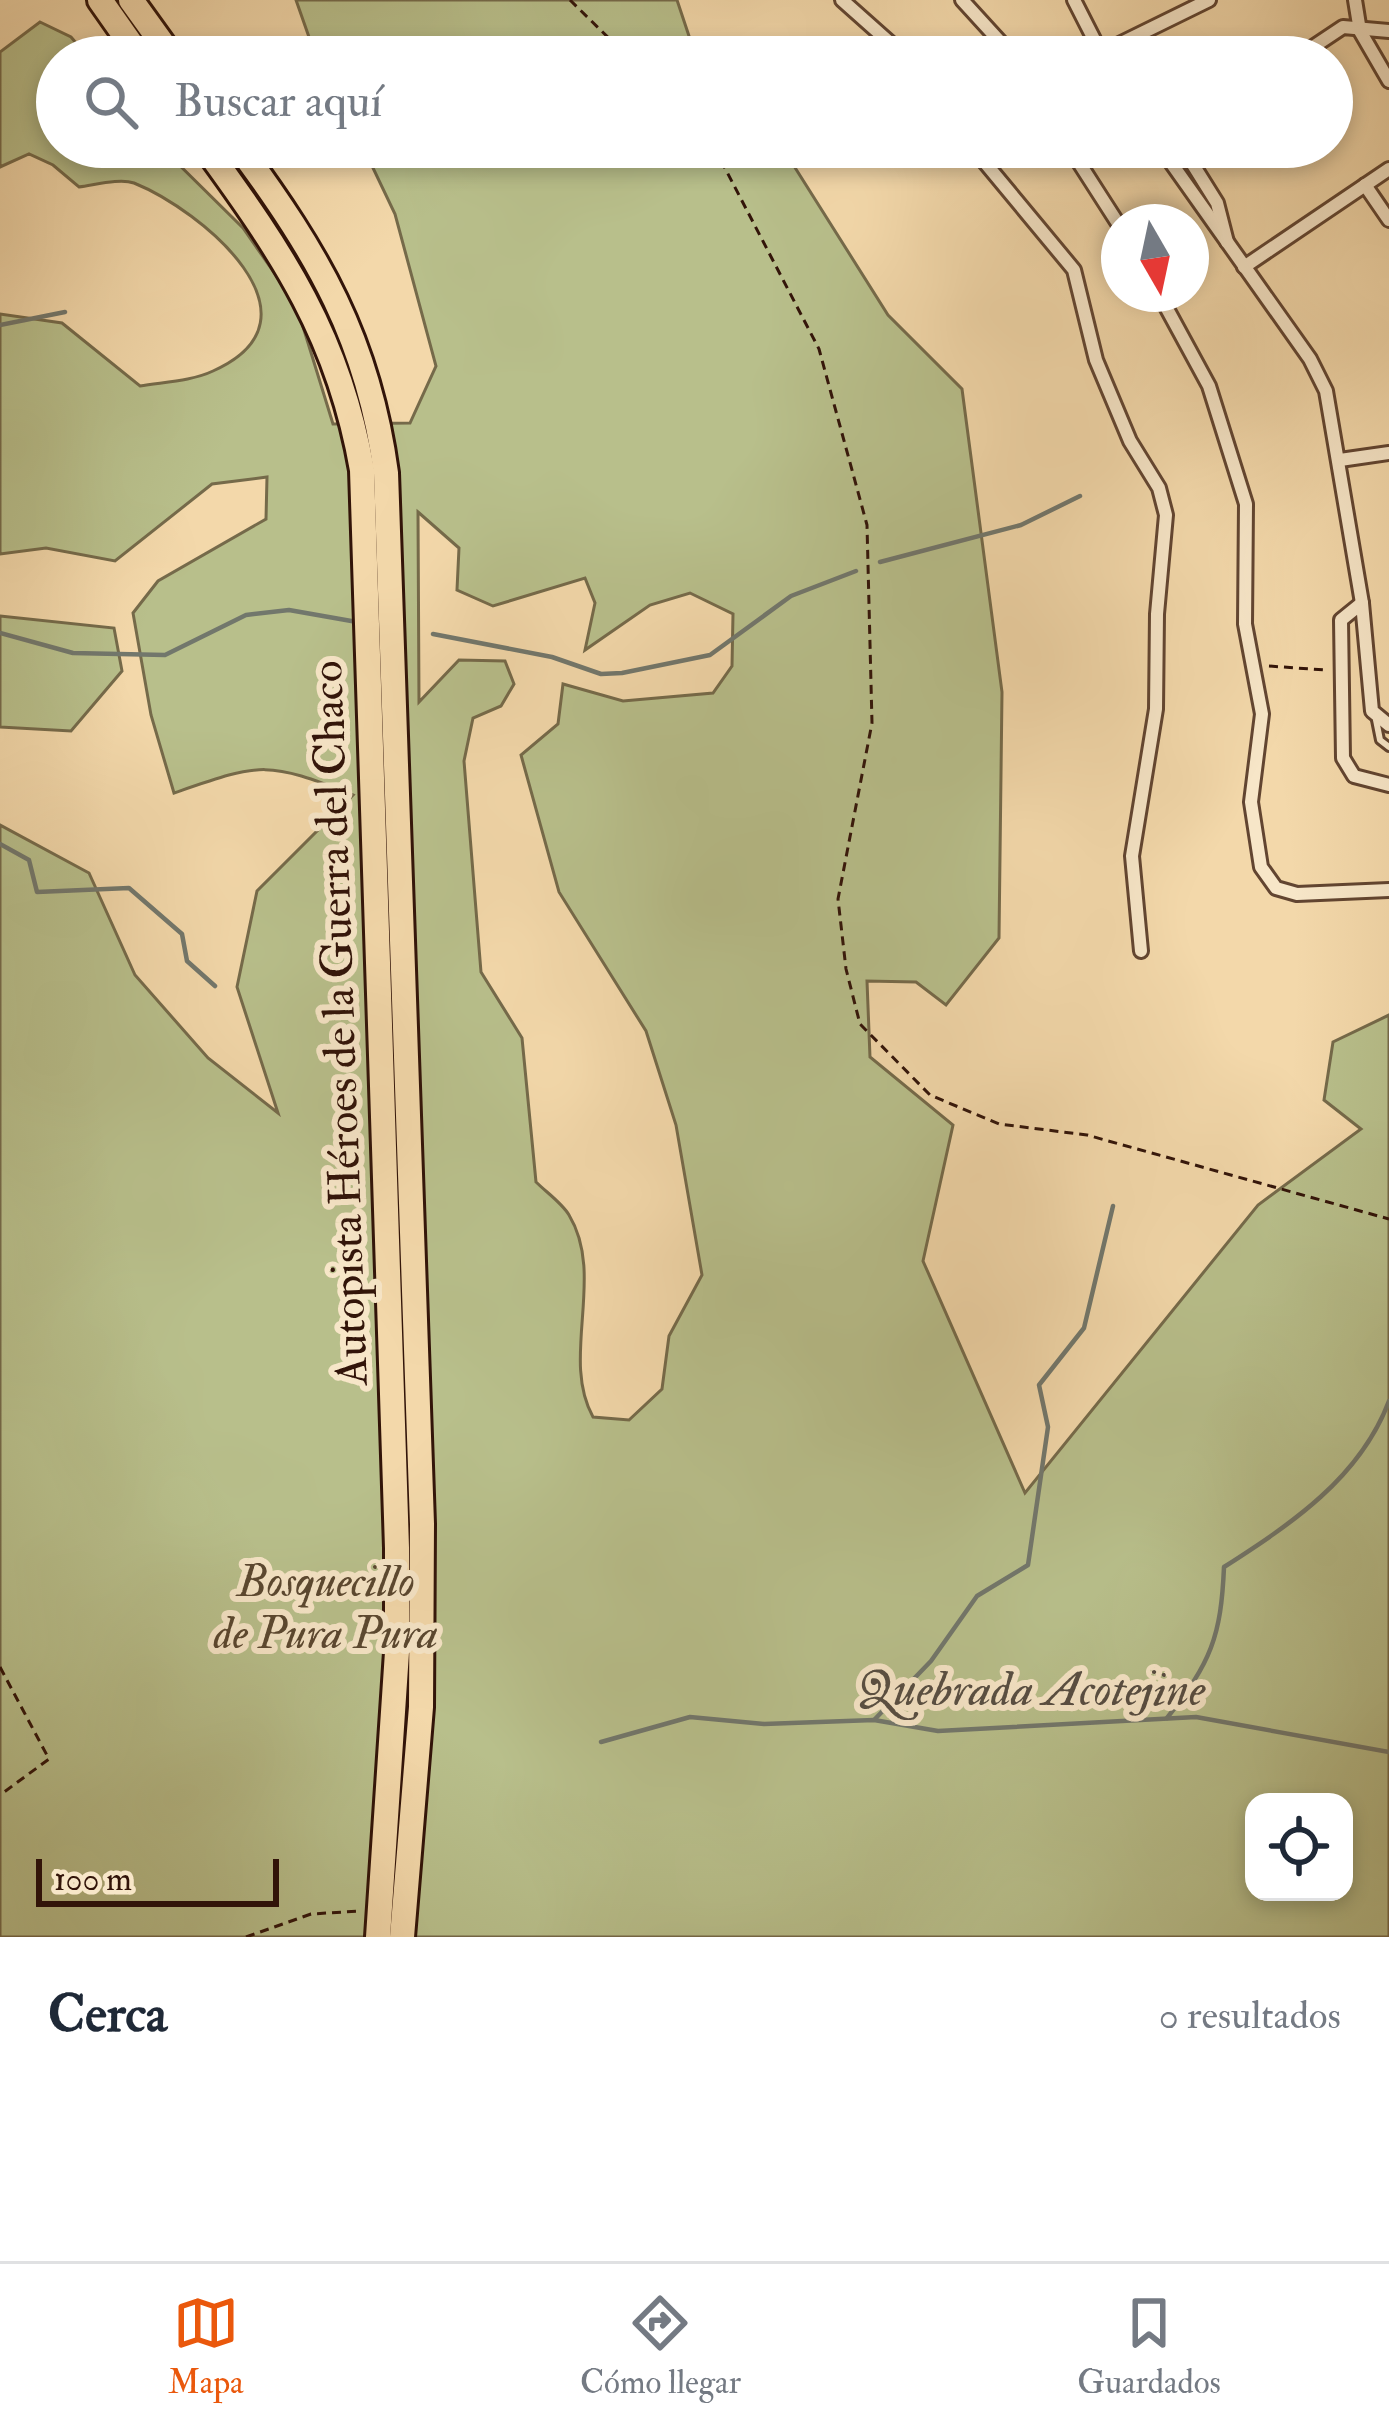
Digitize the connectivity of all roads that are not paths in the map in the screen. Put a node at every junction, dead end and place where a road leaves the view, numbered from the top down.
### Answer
1 (100, 0) edge
2 (131, 0) edge
3 (842, 0) edge
4 (962, 0) edge
5 (1073, 0) edge
6 (1209, 0) edge
7 (1355, 0) edge
8 (1360, 31) junction
9 (1389, 31) edge
10 (125, 36) edge
11 (157, 36) edge
12 (882, 36) edge
13 (995, 36) edge
14 (1092, 36) edge
15 (1139, 36) edge
16 (1330, 36) edge
17 (1389, 81) edge
18 (220, 168) edge
19 (255, 168) edge
20 (989, 168) edge
21 (1082, 168) edge
22 (1175, 168) edge
23 (1194, 168) edge
24 (1389, 169) edge
25 (1365, 185) junction
26 (1106, 204) edge
27 (1389, 220) edge
28 (1227, 243) junction
29 (1244, 267) junction
30 (1169, 312) edge
31 (1389, 453) edge
32 (1340, 460) junction
33 (1362, 603) junction
34 (1383, 722) edge
35 (1389, 747) edge
36 (1389, 785) edge
37 (1389, 890) edge
38 (1141, 951) dead end
39 (378, 1937) edge
40 (402, 1937) edge

1 - 10 highway
2 - 11 highway
3 - 12 street
4 - 13 street
5 - 14 street
6 - 15 street
7 - 8 street
8 - 9 street
8 - 16 street
8 - 17 street
18 - 39 highway, Autopista Héroes de la Guerra del Chaco
19 - 40 highway, Autopista Héroes de la Guerra del Chaco
20 - 38 street
21 - 26 street
22 - 28 street
23 - 28 street
24 - 25 street
25 - 27 street
25 - 29 street
28 - 29 street
29 - 32 street
30 - 37 street
31 - 32 street
32 - 33 street
33 - 34 street
33 - 36 street
34 - 35 lane

